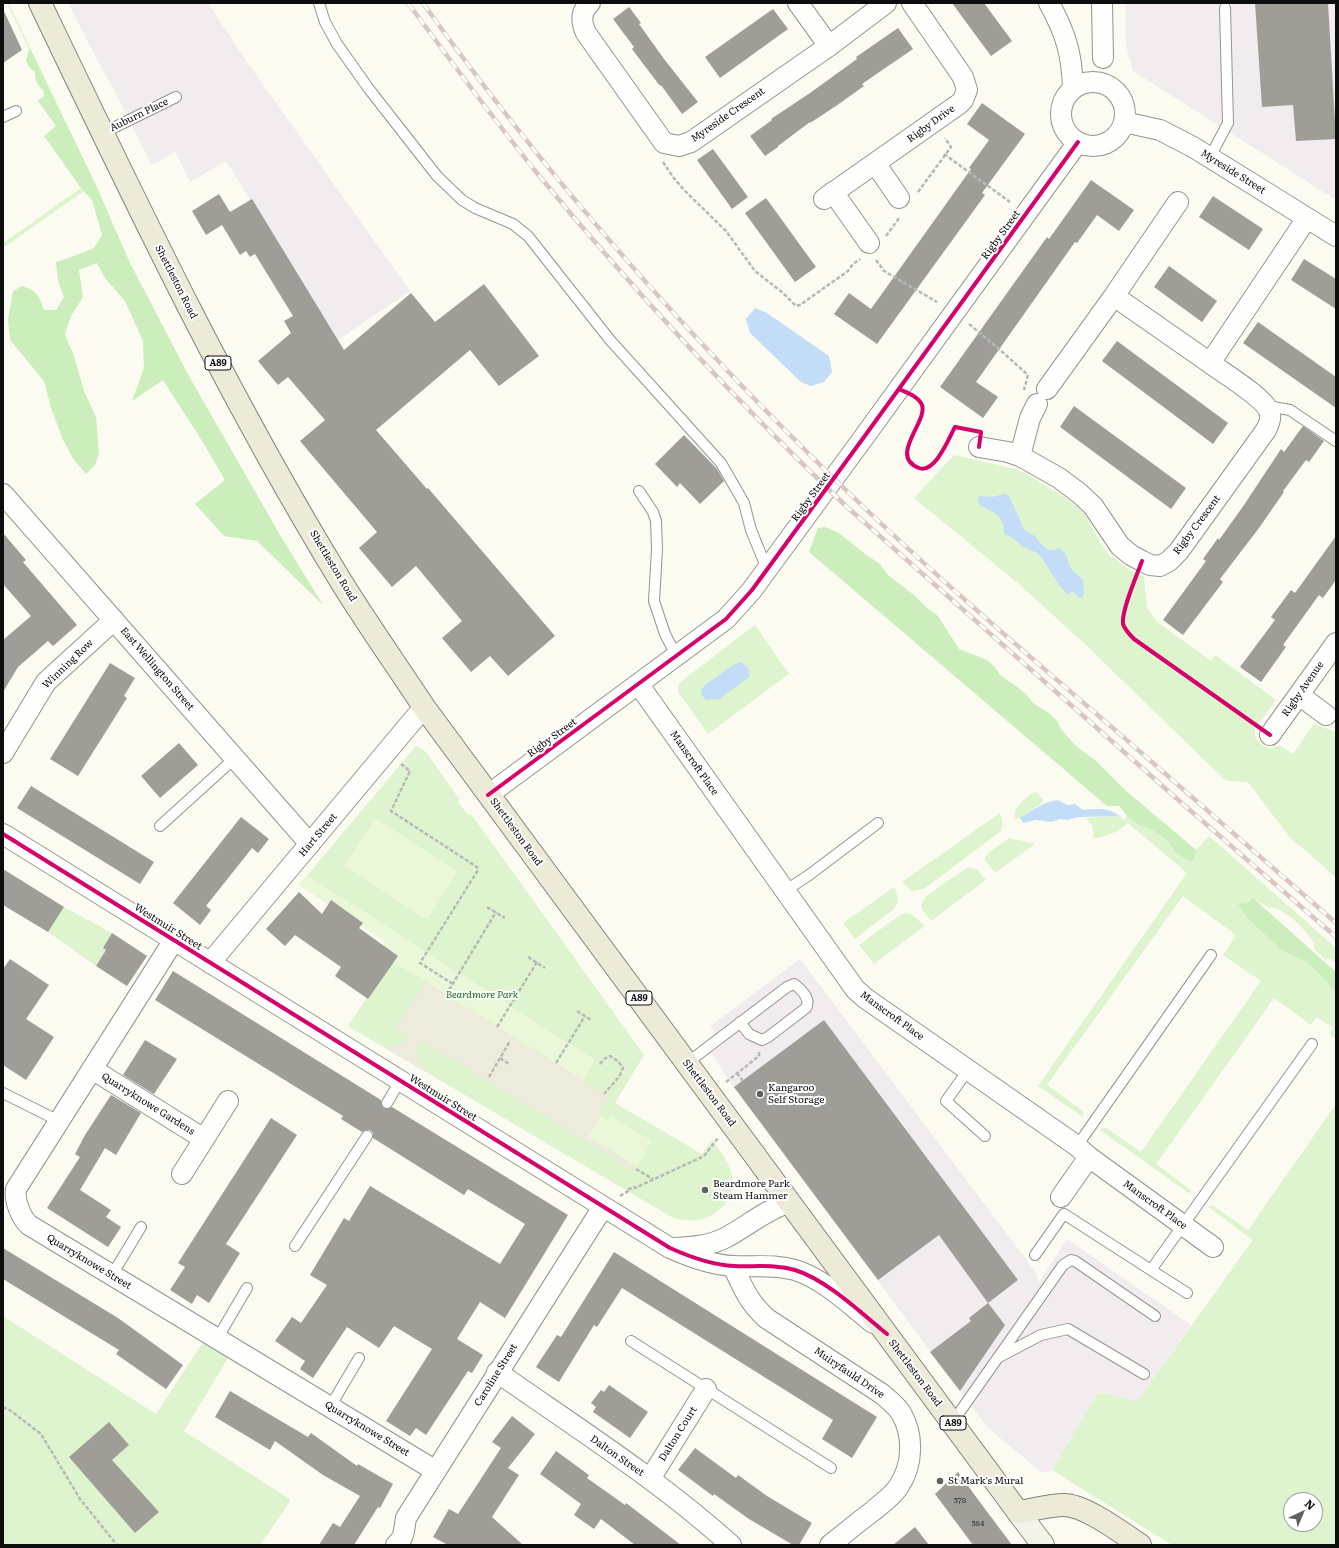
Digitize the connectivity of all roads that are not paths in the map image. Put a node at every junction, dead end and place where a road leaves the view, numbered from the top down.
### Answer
1 (40, 3) edge
2 (319, 3) edge
3 (590, 3) edge
4 (798, 3) edge
5 (886, 3) edge
6 (912, 3) edge
7 (1049, 3) edge
8 (1102, 3) edge
9 (1225, 8) dead end
10 (829, 46) junction
11 (1103, 58) dead end
12 (1073, 89) junction
13 (176, 97) dead end
14 (16, 111) dead end
15 (3, 118) edge
16 (1124, 122) junction
17 (102, 133) junction
18 (1078, 142) junction
19 (1210, 157) junction
20 (875, 163) junction
21 (900, 198) dead end
22 (1178, 202) dead end
23 (1307, 218) junction
24 (1336, 236) edge
25 (869, 252) road end
26 (1114, 296) junction
27 (1210, 363) junction
28 (1267, 406) junction
29 (1336, 440) edge
30 (979, 447) dead end
31 (1020, 456) junction
32 (639, 491) dead end
33 (3, 494) edge
34 (767, 569) junction
35 (114, 620) junction
36 (1336, 643) edge
37 (677, 657) junction
38 (639, 685) junction
39 (1299, 695) junction
40 (424, 707) junction
41 (1326, 715) dead end
42 (1270, 735) dead end
43 (3, 753) edge
44 (235, 758) junction
45 (488, 795) junction
46 (878, 823) dead end
47 (160, 826) dead end
48 (3, 834) edge
49 (310, 844) junction
50 (785, 891) junction
51 (174, 940) junction
52 (1211, 955) dead end
53 (210, 963) junction
54 (740, 1022) dead end
55 (1312, 1044) dead end
56 (686, 1063) junction
57 (92, 1069) junction
58 (968, 1070) junction
59 (400, 1081) junction
60 (3, 1093) edge
61 (228, 1102) dead end
62 (387, 1103) dead end
63 (59, 1121) junction
64 (367, 1136) dead end
65 (985, 1136) dead end
66 (204, 1139) junction
67 (1083, 1151) junction
68 (182, 1174) dead end
69 (1061, 1197) dead end
70 (790, 1202) junction
71 (603, 1207) junction
72 (1183, 1225) junction
73 (141, 1227) dead end
74 (295, 1246) dead end
75 (1213, 1247) dead end
76 (670, 1248) junction
77 (1035, 1255) dead end
78 (733, 1266) junction
79 (1151, 1270) junction
80 (112, 1275) junction
81 (246, 1288) dead end
82 (1186, 1293) dead end
83 (1155, 1316) dead end
84 (887, 1334) junction
85 (217, 1339) junction
86 (631, 1342) dead end
87 (999, 1357) junction
88 (359, 1358) dead end
89 (497, 1372) junction
90 (1144, 1374) dead end
91 (706, 1389) junction
92 (330, 1407) junction
93 (952, 1423) junction
94 (831, 1468) dead end
95 (436, 1471) junction
96 (650, 1479) junction
97 (1018, 1512) junction
98 (400, 1544) edge
99 (731, 1545) edge
100 (830, 1545) edge
101 (1043, 1545) edge
102 (1140, 1545) edge

1 - 17 main road, Shettleston Road / A89
2 - 34 lane
3 - 10 street, Myreside Crescent
4 - 10 street
5 - 10 street, Myreside Crescent
6 - 20 street, Rigby Drive
7 - 12 street
8 - 11 street
9 - 19 lane
12 - 16 street
12 - 18 street
13 - 17 lane, Auburn Place
14 - 15 lane
16 - 18 street
16 - 19 street, Myreside Street
17 - 40 main road, Shettleston Road / A89
18 - 34 street, Rigby Street
19 - 23 street, Myreside Street
20 - 21 street
20 - 25 street, Rigby Drive
22 - 26 street
23 - 24 street, Myreside Street
23 - 27 street
26 - 27 street
26 - 31 street
27 - 28 street
28 - 29 lane
28 - 31 street, Rigby Crescent
30 - 31 street, Rigby Crescent
32 - 37 lane
33 - 35 street, East Wellington Street
34 - 37 street, Rigby Street
35 - 43 street, Winning Row
35 - 44 street, East Wellington Street
36 - 39 street, Rigby Avenue
37 - 38 street, Rigby Street
38 - 45 street, Rigby Street
38 - 50 street, Manscroft Place
39 - 41 street
39 - 42 street, Rigby Avenue
40 - 45 main road, Shettleston Road / A89
40 - 49 street, Hart Street
44 - 47 lane
44 - 49 street, East Wellington Street
45 - 56 main road, Shettleston Road / A89
46 - 50 lane
48 - 51 street, Westmuir Street
49 - 53 street, Hart Street
50 - 58 street, Manscroft Place
51 - 53 street, Westmuir Street
51 - 57 street, Quarryknowe Street
52 - 67 lane
53 - 59 street, Westmuir Street
54 - 56 lane
55 - 72 lane
56 - 70 main road, Shettleston Road / A89
57 - 63 street, Quarryknowe Street
57 - 66 street, Quarryknowe Gardens
58 - 65 lane
58 - 67 street, Manscroft Place
59 - 62 lane
59 - 71 street, Westmuir Street
60 - 63 lane
61 - 66 street, Quarryknowe Gardens
63 - 80 street, Quarryknowe Street
64 - 74 lane
66 - 68 street, Quarryknowe Gardens
67 - 69 street
67 - 72 street, Manscroft Place
70 - 76 street
70 - 84 main road, Shettleston Road / A89
71 - 76 street, Westmuir Street
71 - 89 street, Caroline Street
72 - 75 street, Manscroft Place
72 - 79 lane
73 - 80 lane
76 - 78 street, Westmuir Street
77 - 79 lane
78 - 84 street, Westmuir Street
78 - 100 street, Muiryfauld Drive
79 - 82 lane
80 - 85 street, Quarryknowe Street
81 - 85 lane
83 - 87 lane
84 - 93 main road, Shettleston Road / A89
85 - 92 street, Quarryknowe Street
86 - 91 lane
87 - 90 lane
87 - 93 lane
88 - 92 lane
89 - 95 street, Caroline Street
89 - 96 street, Dalton Street
91 - 94 lane
91 - 96 street, Dalton Court
92 - 95 street, Quarryknowe Street
93 - 97 main road, Shettleston Road / A89
95 - 98 street, Caroline Street
96 - 99 street, Dalton Street
97 - 101 street, Shettleston Road
97 - 102 main road

